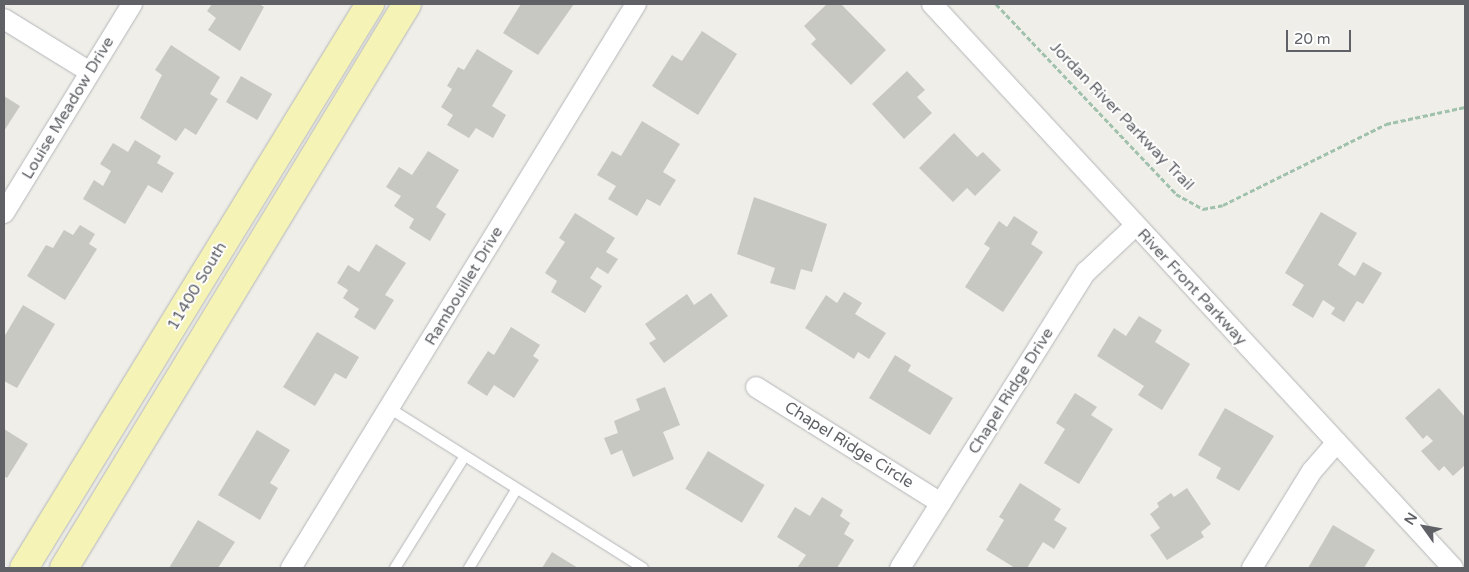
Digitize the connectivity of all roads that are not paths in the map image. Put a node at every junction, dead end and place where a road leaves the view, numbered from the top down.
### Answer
1 (132, 4) edge
2 (370, 4) edge
3 (408, 4) edge
4 (636, 4) edge
5 (932, 4) edge
6 (4, 19) edge
7 (90, 72) junction
8 (4, 213) edge
9 (1135, 226) junction
10 (756, 387) dead end
11 (389, 408) junction
12 (1337, 442) junction
13 (464, 456) junction
14 (516, 490) junction
15 (941, 503) junction
16 (24, 568) edge
17 (64, 568) edge
18 (291, 568) edge
19 (395, 568) edge
20 (469, 568) edge
21 (643, 568) edge
22 (900, 568) edge
23 (1252, 568) edge
24 (1453, 568) edge

1 - 7 street, Louise Meadow Drive
2 - 16 main road, 11400 South
3 - 17 main road, 11400 South
4 - 11 street, Rambouillet Drive
5 - 9 street, River Front Parkway
6 - 7 street
7 - 8 street, Louise Meadow Drive
9 - 12 street, River Front Parkway
9 - 15 street, Chapel Ridge Drive
10 - 15 street, Chapel Ridge Circle
11 - 13 lane
11 - 18 street, Rambouillet Drive
12 - 23 street
12 - 24 street, River Front Parkway
13 - 14 lane
13 - 19 lane
14 - 20 lane
14 - 21 lane
15 - 22 street, Chapel Ridge Drive

